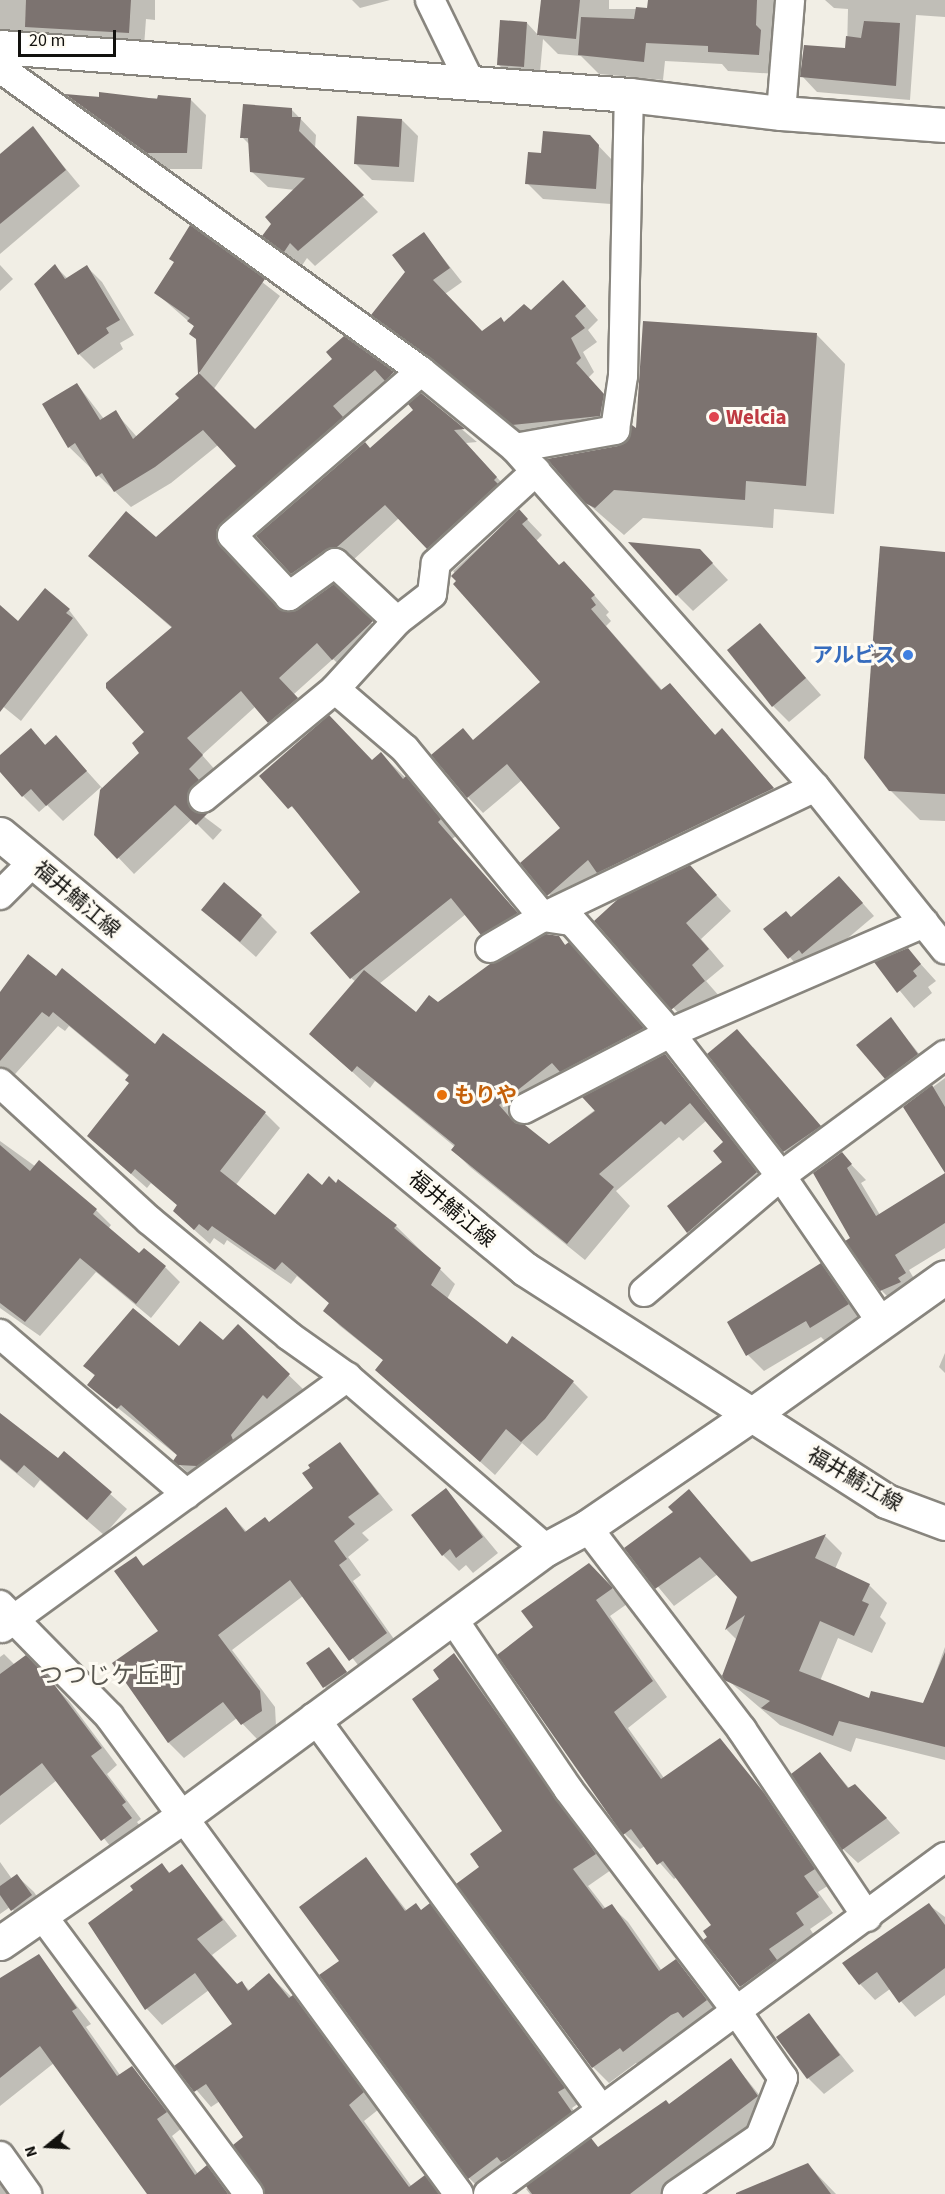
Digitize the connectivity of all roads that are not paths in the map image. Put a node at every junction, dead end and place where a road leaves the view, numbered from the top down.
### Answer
1 (430, 0) edge
2 (790, 0) edge
3 (0, 47) edge
4 (0, 68) edge
5 (470, 82) junction
6 (629, 95) junction
7 (781, 113) junction
8 (945, 125) edge
9 (421, 371) junction
10 (514, 448) junction
11 (536, 471) junction
12 (397, 621) junction
13 (334, 689) junction
14 (815, 787) junction
15 (203, 798) dead end
16 (0, 834) edge
17 (33, 862) junction
18 (0, 895) edge
19 (543, 917) junction
20 (938, 939) edge
21 (490, 948) dead end
22 (670, 1033) junction
23 (945, 1054) edge
24 (0, 1083) edge
25 (524, 1109) dead end
26 (781, 1176) junction
27 (945, 1277) edge
28 (644, 1292) dead end
29 (882, 1323) junction
30 (0, 1334) edge
31 (347, 1377) junction
32 (750, 1416) junction
33 (187, 1494) junction
34 (945, 1523) edge
35 (587, 1527) junction
36 (546, 1549) junction
37 (5, 1618) edge
38 (453, 1619) junction
39 (315, 1717) junction
40 (182, 1817) junction
41 (945, 1857) edge
42 (41, 1914) junction
43 (867, 1917) junction
44 (0, 1943) edge
45 (735, 2009) junction
46 (600, 2109) junction
47 (0, 2156) edge
48 (27, 2194) edge
49 (249, 2194) edge
50 (459, 2194) edge
51 (488, 2194) edge
52 (677, 2194) edge

1 - 5 street
2 - 7 street
3 - 5 street
4 - 9 street
5 - 6 street
6 - 7 street
6 - 10 street
7 - 8 street
9 - 10 street
9 - 12 street
10 - 11 street
11 - 12 street
11 - 14 street
12 - 13 street
13 - 15 street
13 - 19 street
14 - 19 street
14 - 20 street
16 - 17 street, 福井鯖江線
17 - 18 street
17 - 32 street, 福井鯖江線
19 - 21 street
19 - 22 street
20 - 22 street
22 - 25 street
22 - 26 street
23 - 26 street
24 - 31 street
26 - 28 street
26 - 29 street
27 - 29 street
29 - 32 street
30 - 33 street
31 - 33 street
31 - 36 street
32 - 34 street, 福井鯖江線
32 - 35 street
33 - 37 street
35 - 36 street
35 - 43 street
36 - 38 street
37 - 40 street
38 - 39 street
38 - 45 street
39 - 40 street
39 - 46 street
40 - 42 street
40 - 50 street
41 - 43 street
42 - 44 street
42 - 49 street
43 - 45 street
45 - 46 street
45 - 52 street
46 - 51 street
47 - 48 street

